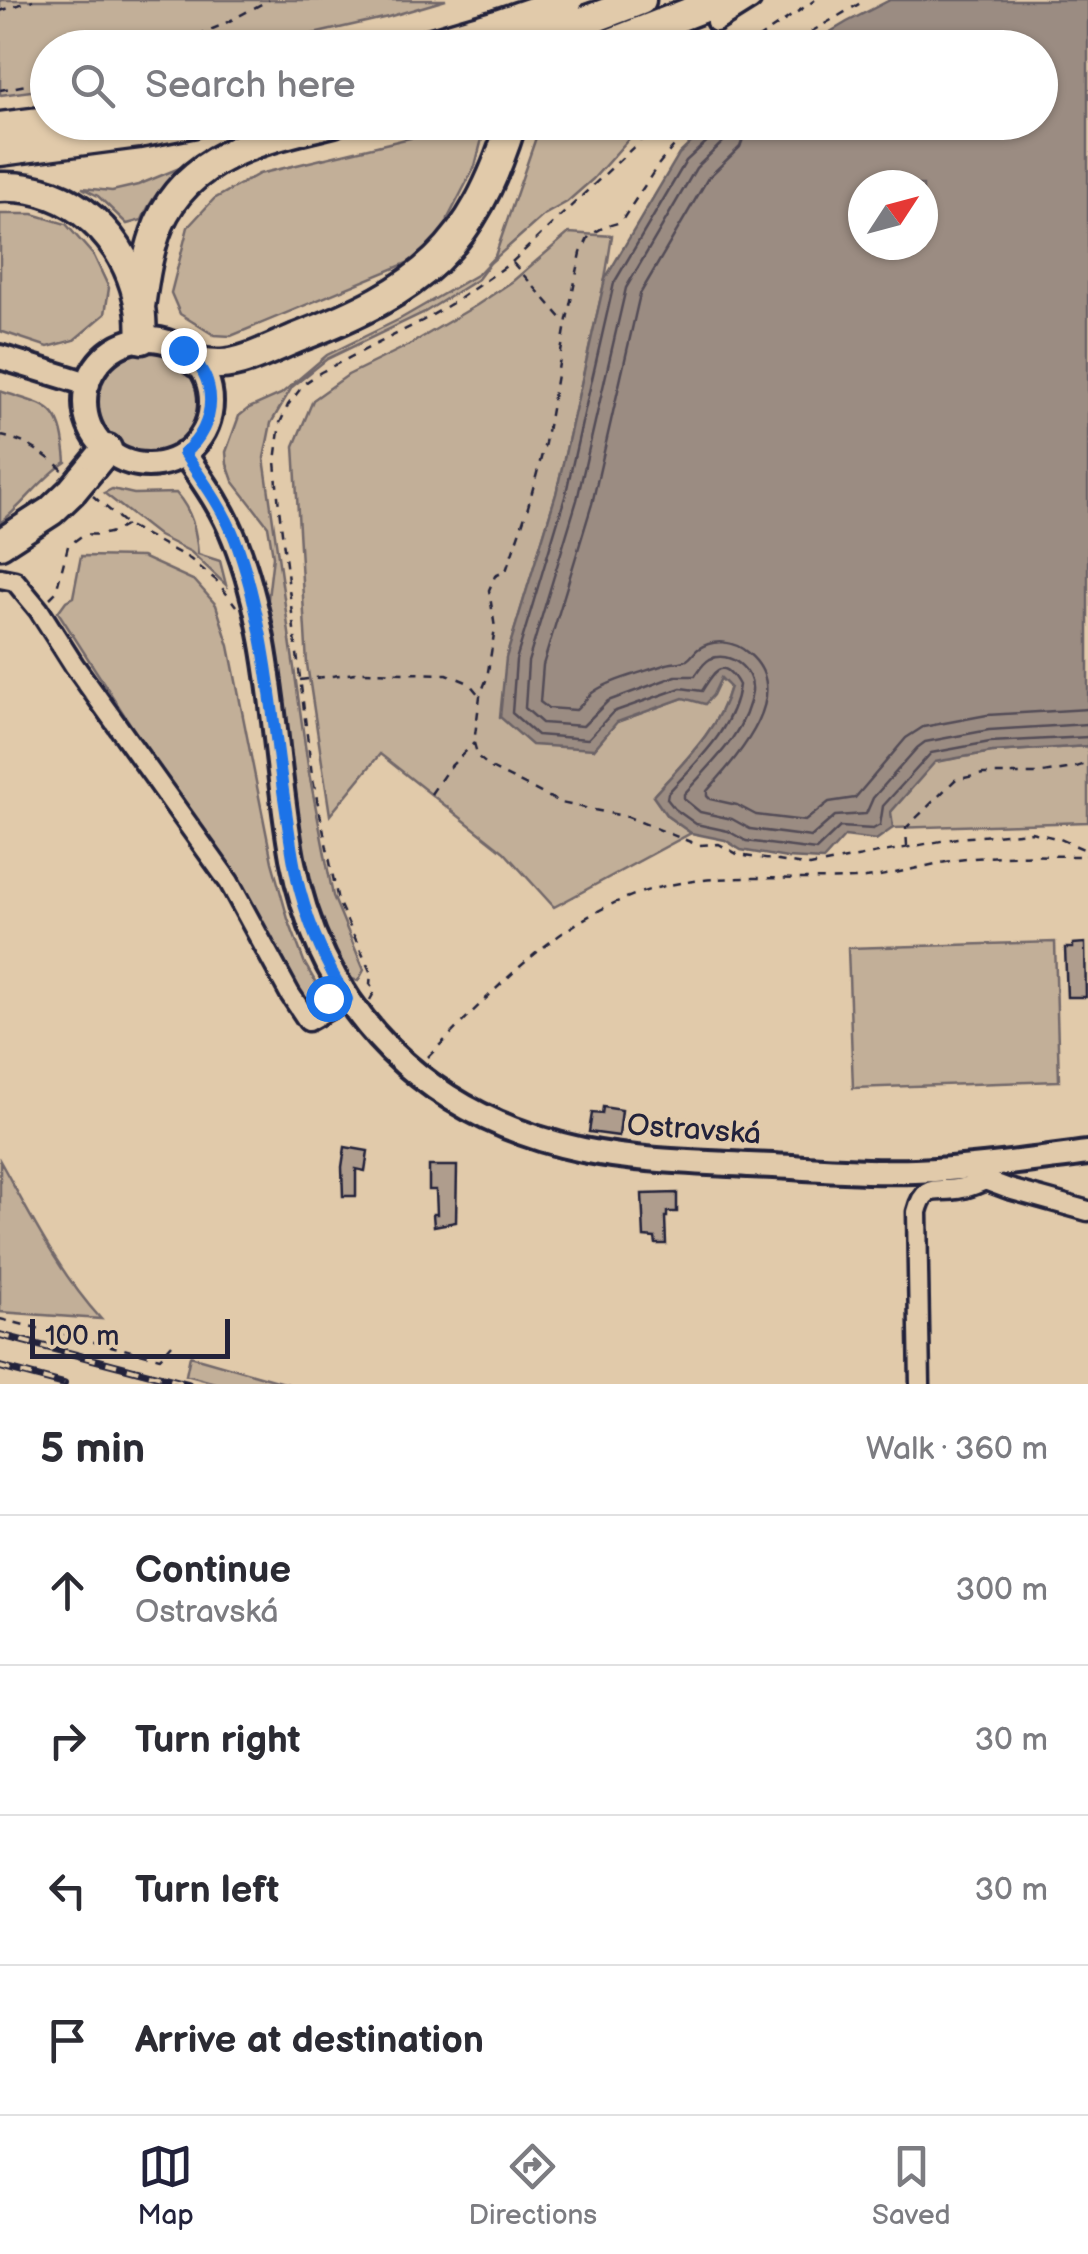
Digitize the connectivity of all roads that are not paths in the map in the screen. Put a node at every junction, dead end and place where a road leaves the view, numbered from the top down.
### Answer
1 (568, 0) edge
2 (641, 0) edge
3 (751, 0) edge
4 (719, 11) edge
5 (512, 30) edge
6 (531, 30) edge
7 (657, 30) edge
8 (30, 123) edge
9 (0, 127) edge
10 (92, 140) edge
11 (268, 140) edge
12 (505, 140) edge
13 (0, 152) edge
14 (0, 187) edge
15 (140, 307) junction
16 (142, 339) junction
17 (0, 357) edge
18 (196, 362) junction
19 (88, 384) junction
20 (107, 449) junction
21 (184, 453) junction
22 (0, 544) edge
23 (0, 578) edge
24 (347, 999) junction
25 (1088, 1152) edge
26 (984, 1173) junction
27 (1088, 1211) edge
28 (920, 1384) edge

1 - 5 highway, bridge
2 - 6 highway, bridge
3 - 4 street
4 - 7 highway
8 - 9 highway
10 - 13 highway
11 - 15 highway
12 - 18 highway
14 - 15 highway
15 - 16 highway
16 - 18 main road
16 - 19 main road
17 - 19 main road
18 - 21 main road
19 - 20 main road
20 - 21 main road
20 - 22 highway
21 - 24 main road, Ostravská
23 - 24 street
24 - 26 main road, Ostravská
25 - 26 main road, Ostravská
26 - 27 street
26 - 28 street

